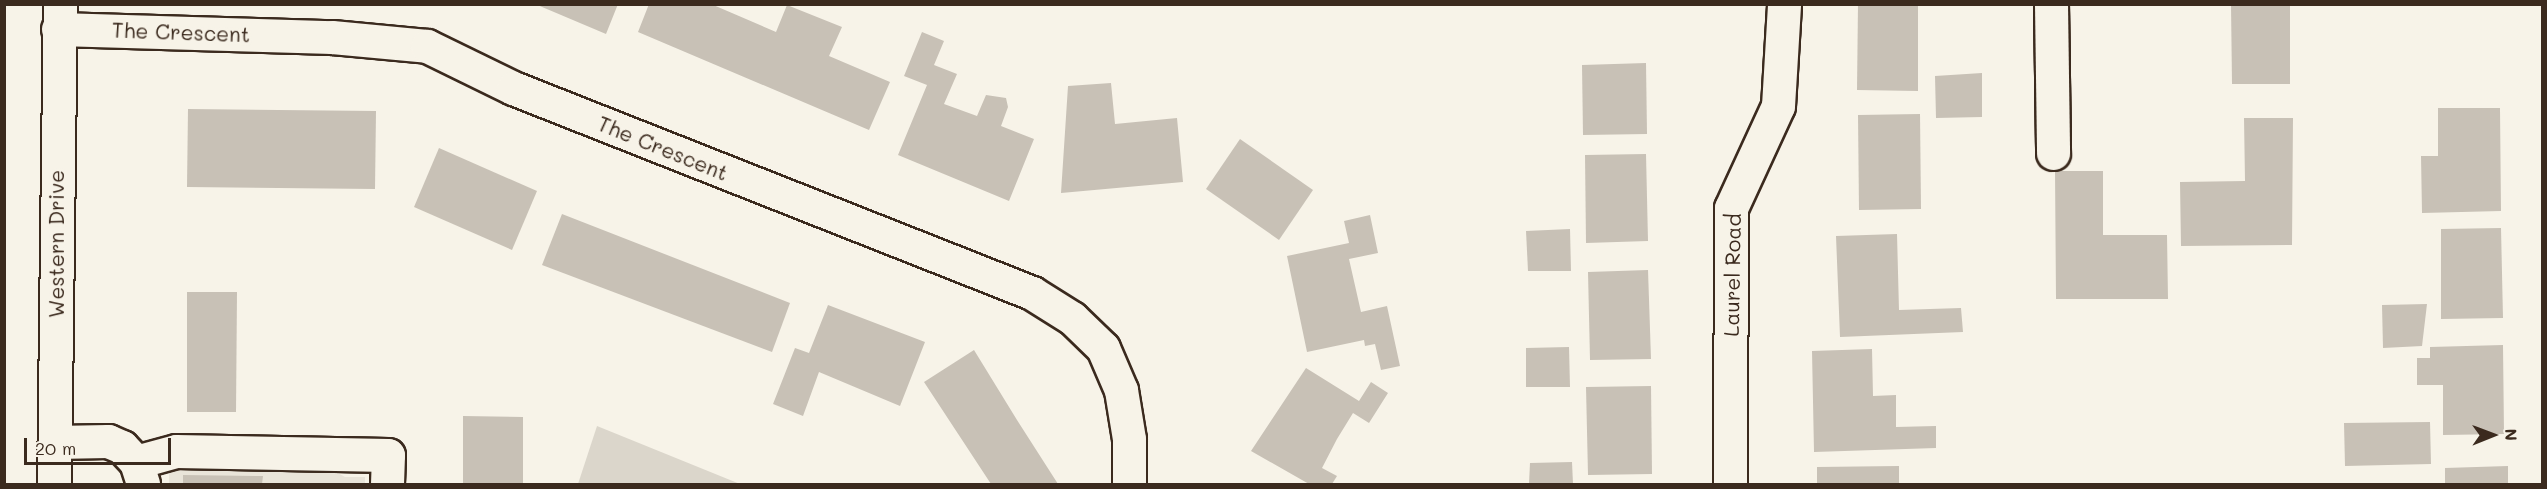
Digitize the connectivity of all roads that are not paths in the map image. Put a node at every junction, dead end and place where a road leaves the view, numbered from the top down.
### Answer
1 (1784, 4) edge
2 (2052, 4) edge
3 (59, 16) edge
4 (2053, 153) dead end
5 (55, 442) junction
6 (140, 473) edge
7 (54, 484) edge
8 (387, 484) edge
9 (1128, 484) edge
10 (1730, 484) edge

1 - 10 street, Laurel Road
2 - 4 street
3 - 5 street, Western Drive
3 - 9 street, The Crescent
5 - 6 street
5 - 7 street, Western Drive
6 - 8 street

